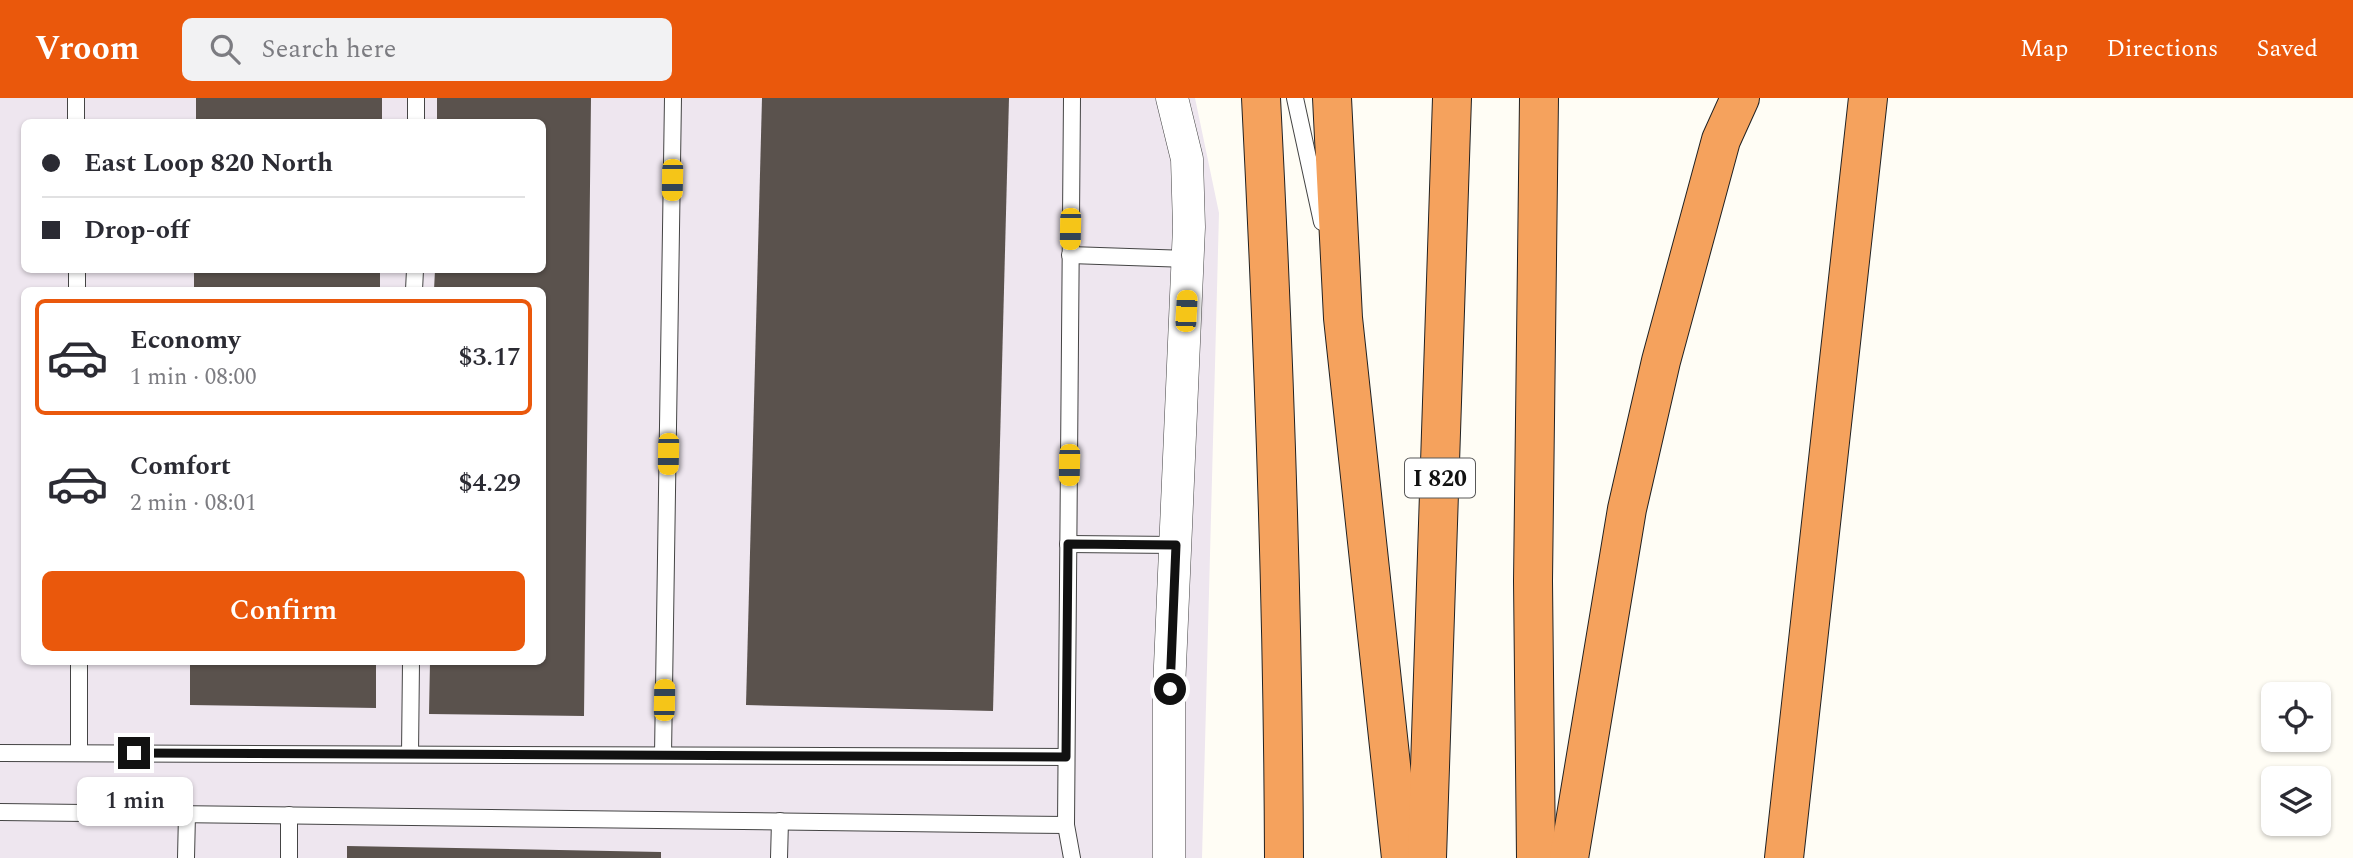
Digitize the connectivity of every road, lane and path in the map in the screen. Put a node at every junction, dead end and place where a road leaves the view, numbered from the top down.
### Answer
1 (76, 98) edge
2 (416, 98) edge
3 (673, 98) edge
4 (1072, 98) edge
5 (1172, 98) edge
6 (1261, 98) edge
7 (1295, 98) edge
8 (1332, 98) edge
9 (1452, 98) edge
10 (1539, 98) edge
11 (1740, 98) edge
12 (1868, 98) edge
13 (76, 119) edge
14 (416, 119) edge
15 (1070, 255) junction
16 (1188, 259) junction
17 (1343, 318) junction
18 (1068, 544) junction
19 (1176, 545) junction
20 (79, 665) edge
21 (411, 665) edge
22 (0, 752) edge
23 (79, 753) junction
24 (410, 754) junction
25 (663, 755) junction
26 (1066, 757) junction
27 (0, 812) edge
28 (187, 814) junction
29 (289, 815) junction
30 (780, 821) junction
31 (1066, 825) junction
32 (1786, 840) edge
33 (186, 858) edge
34 (289, 858) edge
35 (779, 858) edge
36 (1072, 858) edge
37 (1169, 858) edge
38 (1284, 858) edge
39 (1401, 858) edge
40 (1427, 858) edge
41 (1536, 858) edge
42 (1569, 858) edge

1 - 13 lane
2 - 14 lane
3 - 25 lane
4 - 15 lane
5 - 16 street
6 - 38 highway
7 - 17 lane
8 - 17 highway
9 - 40 highway, I 820
10 - 41 highway
11 - 42 highway
12 - 32 highway
15 - 16 lane
15 - 18 lane
16 - 19 street
17 - 39 highway
18 - 19 lane
18 - 26 lane
19 - 37 street
20 - 23 lane
21 - 24 lane
22 - 23 lane
23 - 24 lane
24 - 25 lane
25 - 26 lane
26 - 31 lane
27 - 28 lane
28 - 29 lane
28 - 33 lane
29 - 30 lane
29 - 34 lane
30 - 31 lane
30 - 35 lane
31 - 36 lane

